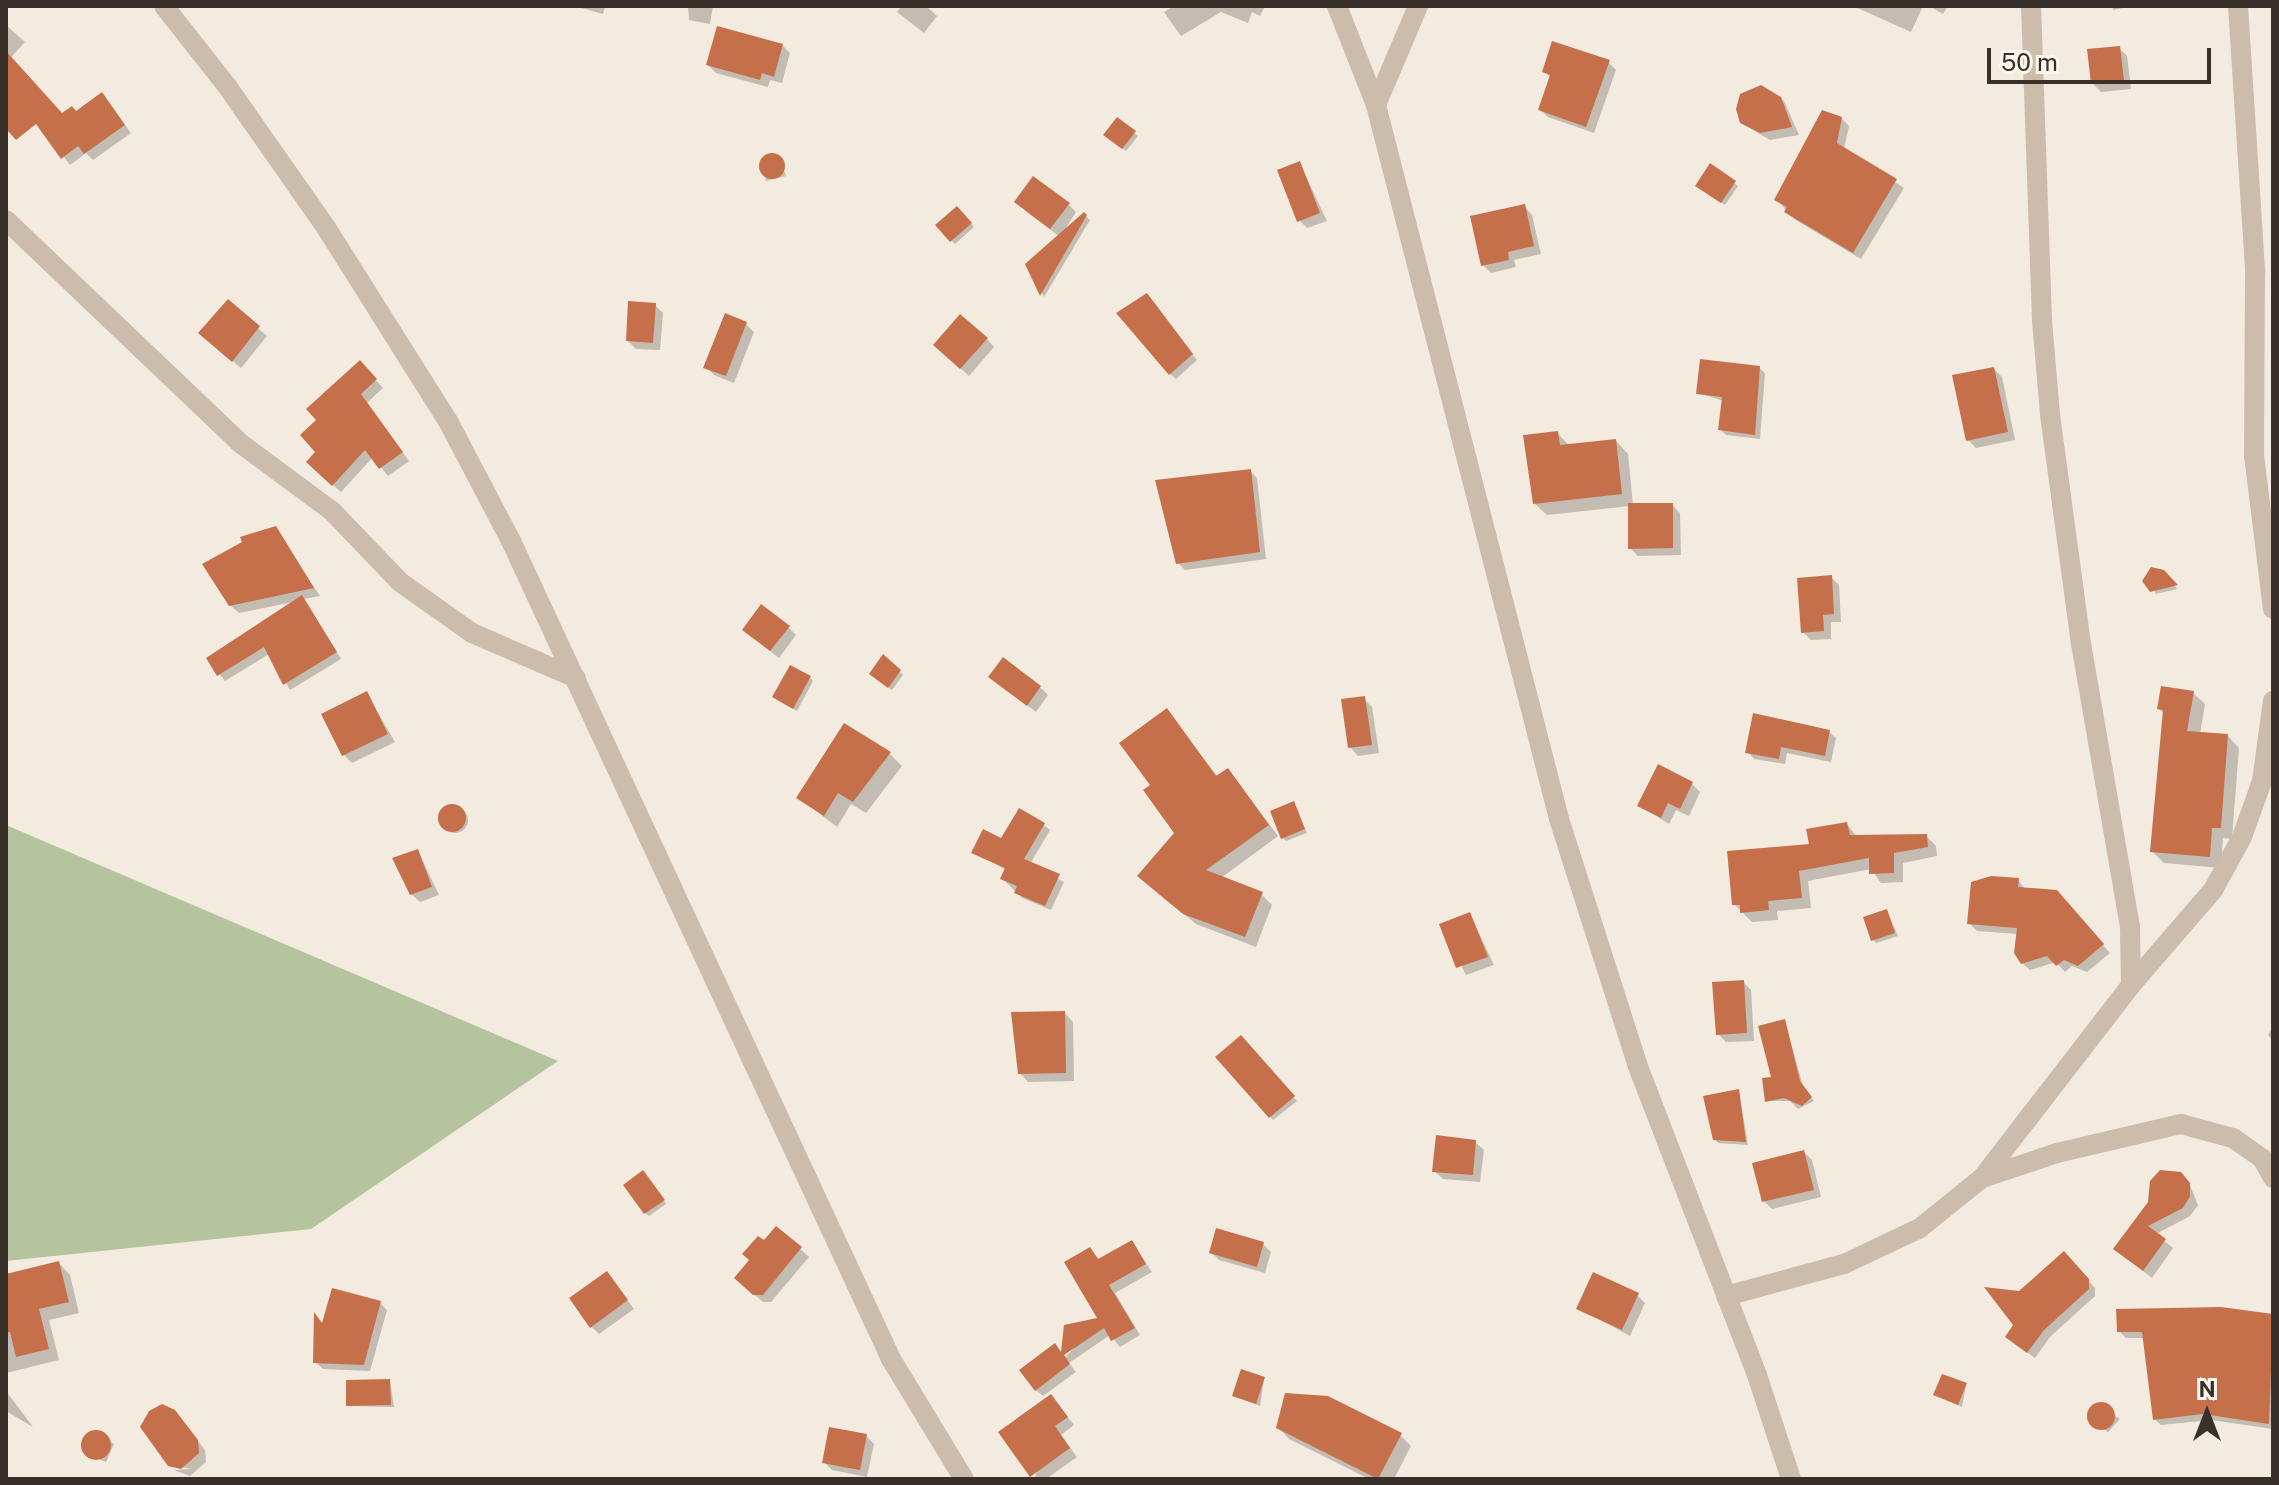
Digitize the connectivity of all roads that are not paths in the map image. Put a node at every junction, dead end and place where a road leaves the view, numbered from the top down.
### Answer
1 (164, 6) edge
2 (1337, 6) edge
3 (1418, 6) edge
4 (2031, 6) edge
5 (2238, 6) edge
6 (1376, 105) junction
7 (6, 220) edge
8 (2263, 454) edge
9 (2273, 609) edge
10 (576, 678) junction
11 (2273, 701) edge
12 (2131, 985) junction
13 (1982, 1178) junction
14 (2273, 1178) edge
15 (1726, 1296) junction
16 (964, 1479) edge
17 (1791, 1479) edge

1 - 10 street
2 - 6 street
3 - 6 street
4 - 12 street
5 - 8 street
6 - 15 street
7 - 10 street
8 - 9 street
10 - 16 street
11 - 12 street
12 - 13 street
13 - 14 street
13 - 15 street
15 - 17 street

